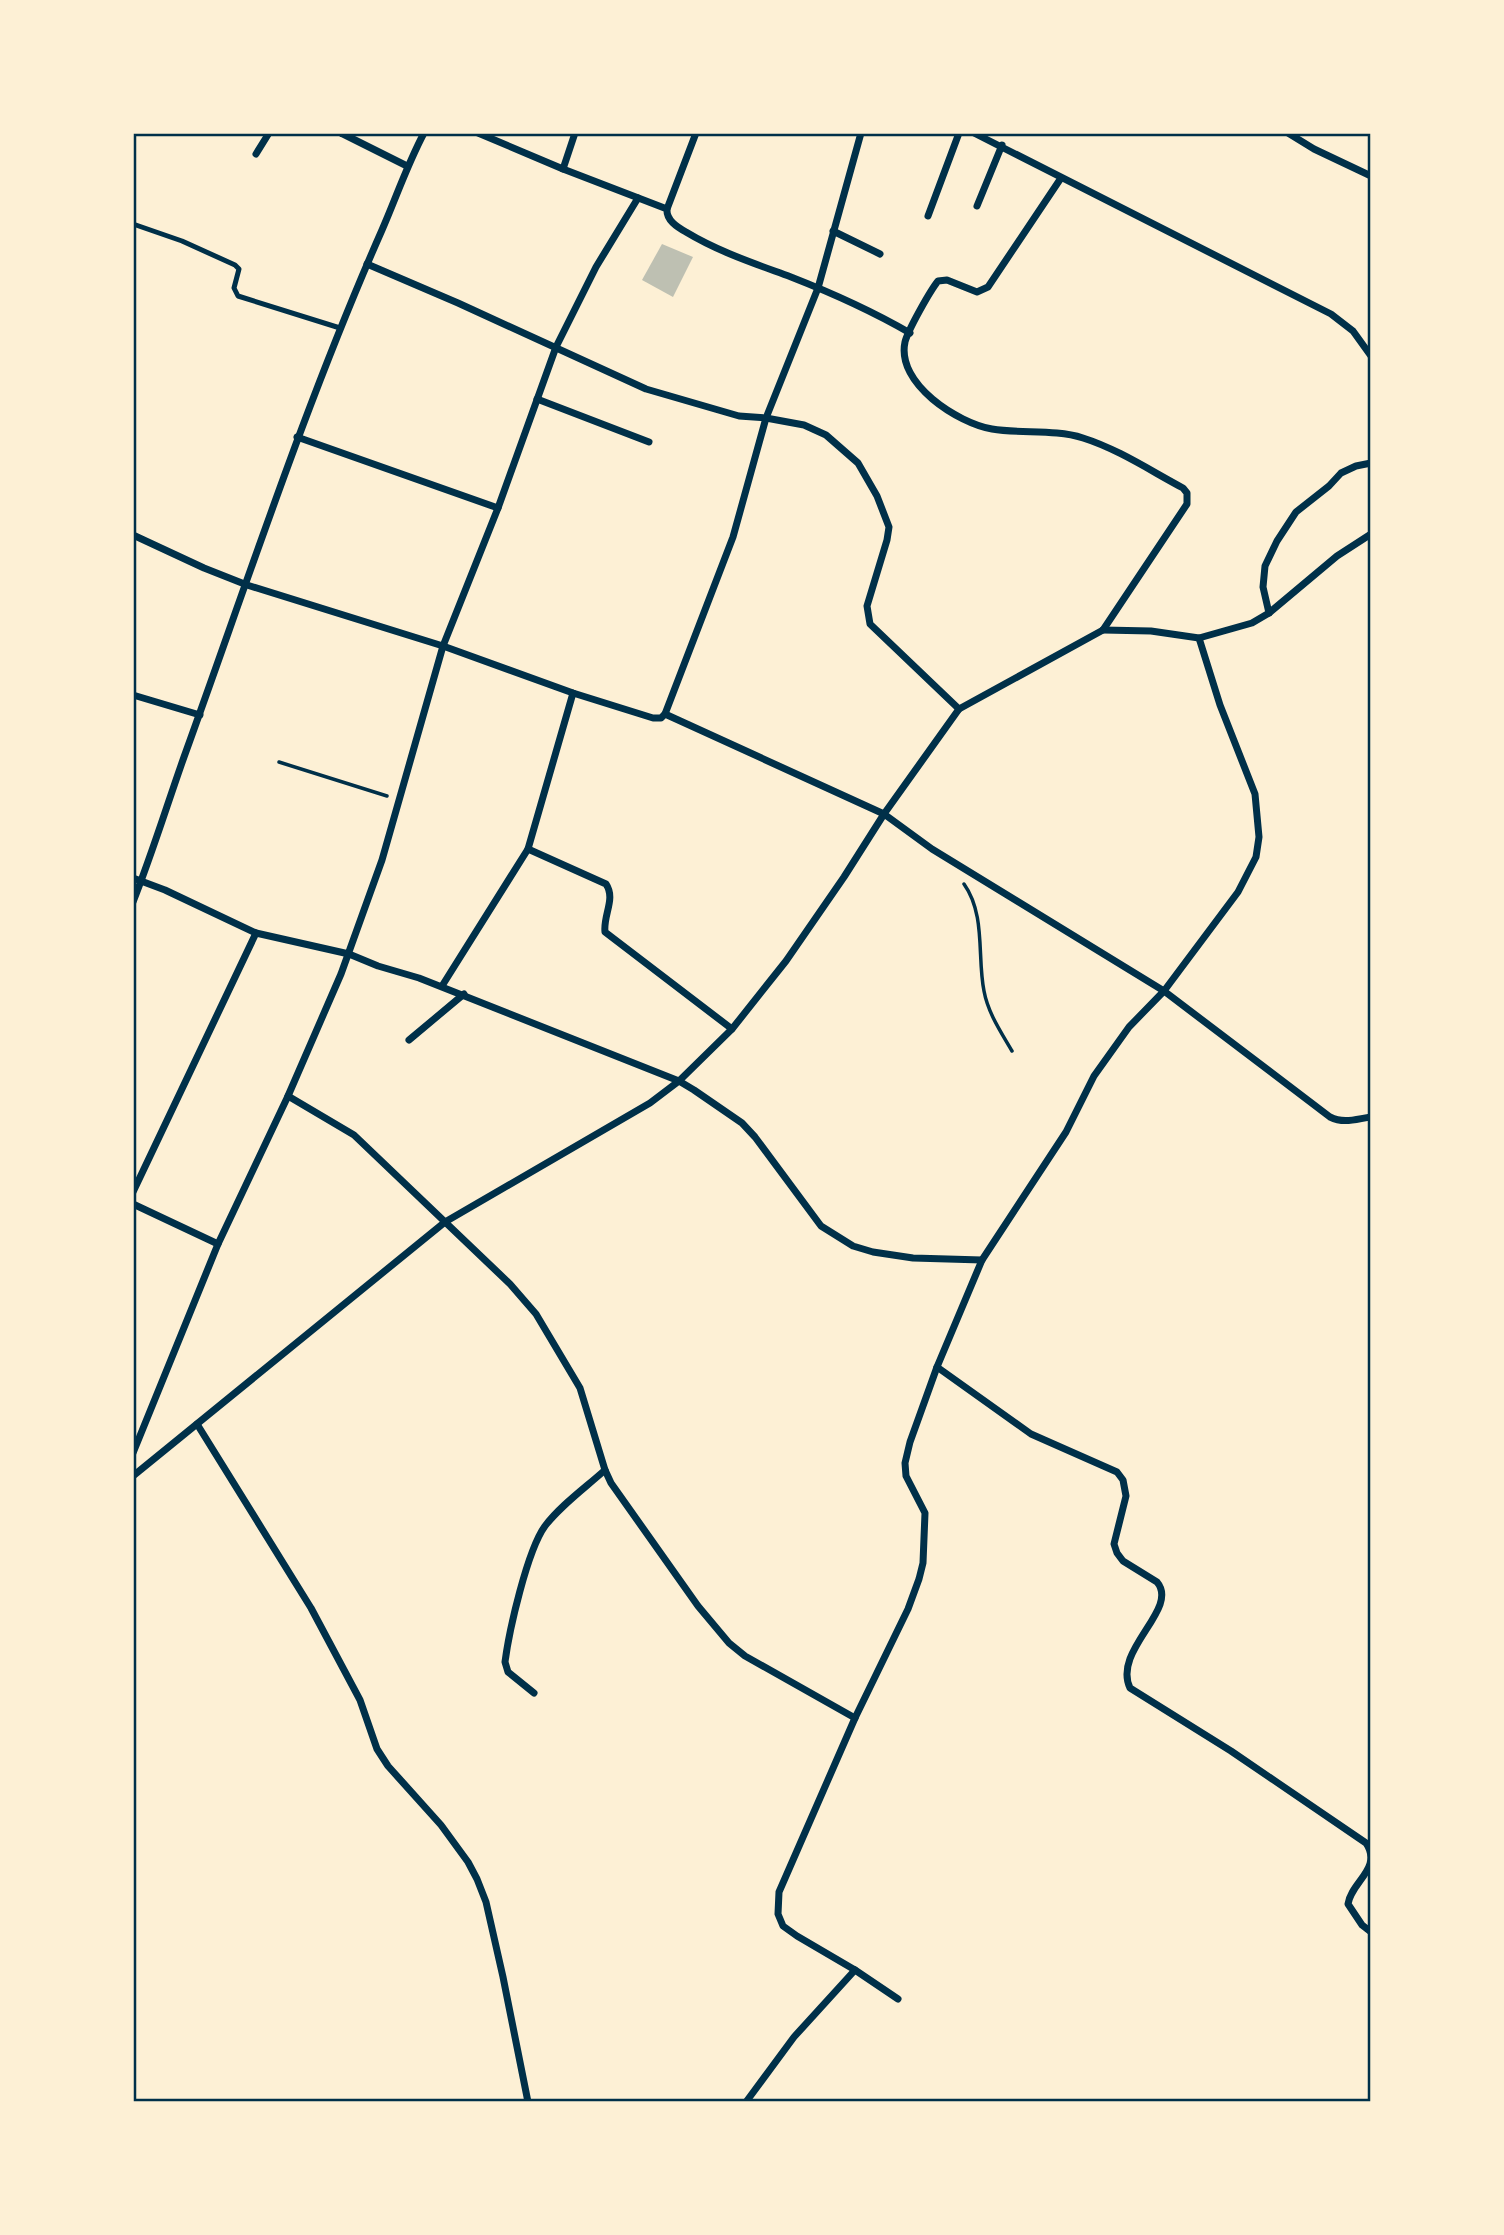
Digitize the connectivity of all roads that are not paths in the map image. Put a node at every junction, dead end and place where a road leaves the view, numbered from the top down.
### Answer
1 (270, 133) edge
2 (341, 133) edge
3 (424, 133) edge
4 (478, 133) edge
5 (576, 133) edge
6 (695, 133) edge
7 (861, 133) edge
8 (959, 133) edge
9 (974, 133) edge
10 (1288, 133) edge
11 (1002, 145) junction
12 (256, 154) dead end
13 (407, 166) junction
14 (562, 168) junction
15 (1371, 176) edge
16 (1061, 178) junction
17 (638, 198) junction
18 (977, 206) dead end
19 (667, 209) junction
20 (928, 216) dead end
21 (133, 224) edge
22 (833, 231) junction
23 (880, 254) dead end
24 (367, 264) junction
25 (818, 288) junction
26 (340, 328) junction
27 (910, 333) junction
28 (556, 347) junction
29 (1371, 356) edge
30 (537, 399) junction
31 (766, 418) junction
32 (297, 437) junction
33 (649, 442) dead end
34 (1371, 463) edge
35 (498, 508) junction
36 (1371, 534) edge
37 (133, 535) edge
38 (247, 585) junction
39 (1269, 613) junction
40 (1103, 630) junction
41 (1199, 638) junction
42 (443, 646) junction
43 (573, 693) junction
44 (133, 695) edge
45 (960, 709) junction
46 (665, 714) junction
47 (200, 715) junction
48 (884, 814) junction
49 (528, 849) junction
50 (137, 879) edge
51 (133, 902) edge
52 (256, 933) junction
53 (349, 954) junction
54 (442, 986) junction
55 (1164, 991) junction
56 (464, 995) junction
57 (732, 1029) junction
58 (409, 1040) dead end
59 (679, 1081) junction
60 (288, 1096) junction
61 (1371, 1117) edge
62 (133, 1192) edge
63 (133, 1204) edge
64 (445, 1222) junction
65 (218, 1244) junction
66 (982, 1260) junction
67 (937, 1367) junction
68 (197, 1424) junction
69 (133, 1453) edge
70 (605, 1470) junction
71 (133, 1476) edge
72 (534, 1693) dead end
73 (855, 1718) junction
74 (1371, 1933) edge
75 (855, 1970) junction
76 (898, 1999) dead end
77 (528, 2102) edge
78 (746, 2102) edge

1 - 12 street
2 - 13 street
3 - 13 street
4 - 14 street
5 - 14 street
6 - 19 street
7 - 22 street
8 - 20 street
9 - 11 street
10 - 15 street
11 - 16 street
11 - 18 street
13 - 24 street
14 - 17 street
16 - 27 street
16 - 29 street
17 - 19 street
17 - 28 street
19 - 25 street
21 - 26 lane
22 - 23 street
22 - 25 street
24 - 26 street
24 - 28 street
25 - 27 street
25 - 31 street
26 - 32 street
27 - 40 street
28 - 30 street
28 - 31 street
30 - 33 street
30 - 35 street
31 - 45 street
31 - 46 street
32 - 35 street
32 - 38 street
34 - 39 street
35 - 42 street
36 - 39 street
37 - 38 street
38 - 42 street
38 - 47 street
39 - 41 street
40 - 41 street
40 - 45 street
41 - 55 street
42 - 43 street
42 - 53 street
43 - 46 street
43 - 49 street
44 - 47 street
45 - 48 street
46 - 48 street
47 - 50 street
48 - 55 street
48 - 57 street
49 - 54 street
49 - 57 street
50 - 51 street
50 - 52 street
52 - 53 street
52 - 62 street
53 - 54 street
53 - 60 street
54 - 56 street
55 - 61 street
55 - 66 street
56 - 58 street
56 - 59 street
57 - 59 street
59 - 64 street
59 - 66 street
60 - 64 street
60 - 65 street
63 - 65 street
64 - 68 street
64 - 70 street
65 - 69 street
66 - 67 street
67 - 73 street
67 - 74 street
68 - 71 street
68 - 77 street
70 - 72 street
70 - 73 street
73 - 75 street
75 - 76 street
75 - 78 street

